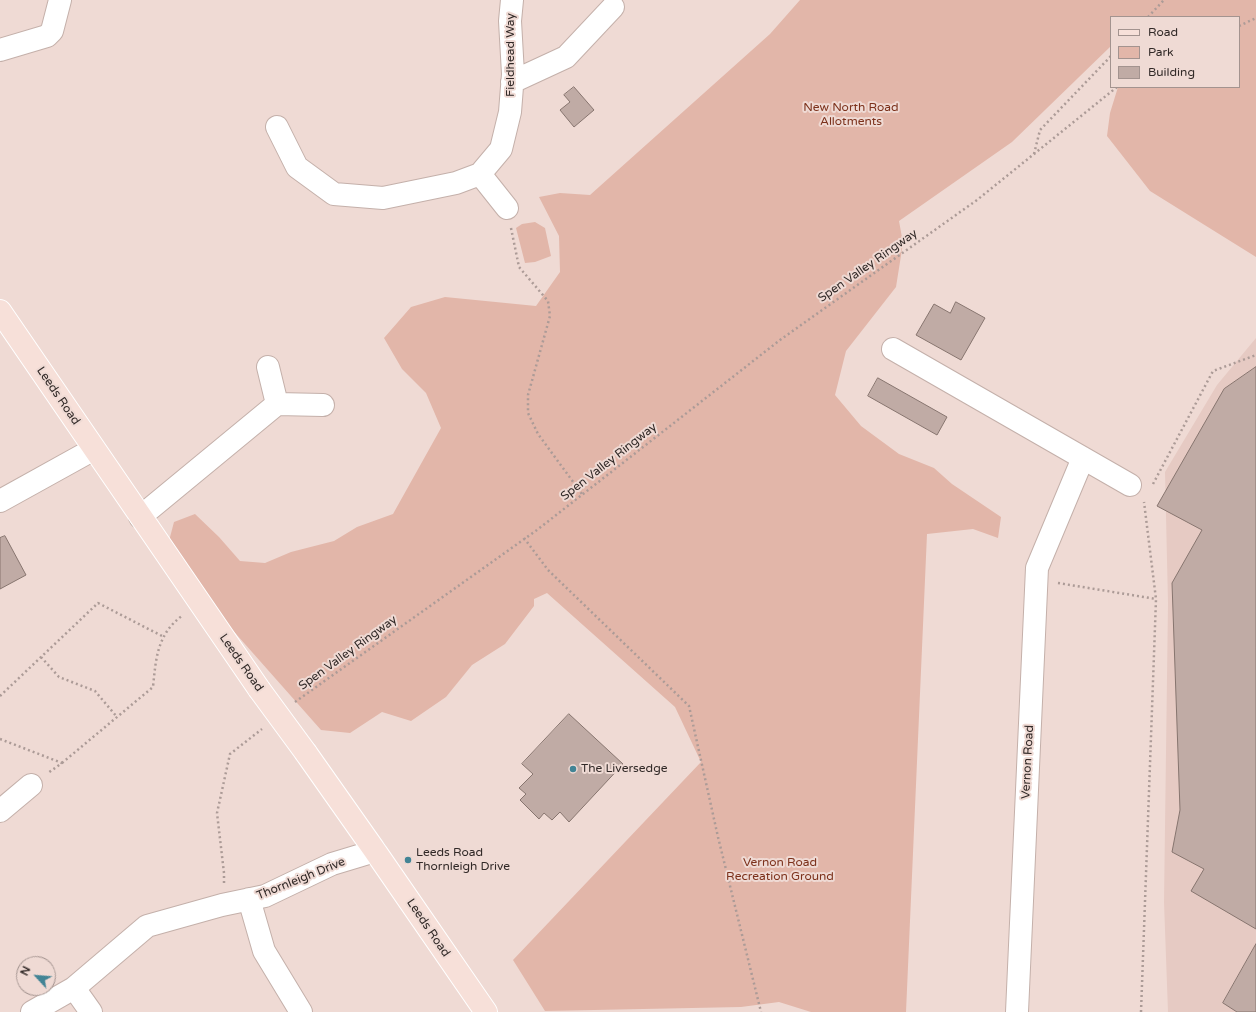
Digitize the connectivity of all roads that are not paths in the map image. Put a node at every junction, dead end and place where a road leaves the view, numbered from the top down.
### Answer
1 (60, 0) edge
2 (512, 0) edge
3 (613, 7) dead end
4 (0, 50) edge
5 (512, 82) junction
6 (277, 127) dead end
7 (480, 174) junction
8 (507, 208) road end
9 (0, 311) edge
10 (893, 349) dead end
11 (268, 367) dead end
12 (277, 404) junction
13 (324, 405) dead end
14 (94, 449) junction
15 (1083, 458) junction
16 (1137, 493) road end
17 (0, 501) edge
18 (140, 517) junction
19 (31, 785) road end
20 (0, 811) edge
21 (375, 851) junction
22 (249, 899) junction
23 (74, 988) junction
24 (32, 1012) edge
25 (91, 1012) edge
26 (301, 1012) edge
27 (486, 1012) edge
28 (1017, 1012) edge

1 - 4 street
2 - 5 street, Fieldhead Way
3 - 5 street
5 - 7 street, Fieldhead Way
6 - 7 street, Fieldhead Way
7 - 8 street
9 - 14 main road, Leeds Road
10 - 15 street
11 - 12 street
12 - 13 street
12 - 18 street
14 - 17 street
14 - 18 main road, Leeds Road
15 - 16 street
15 - 28 street, Vernon Road
18 - 21 main road, Leeds Road, bridge
19 - 20 street
21 - 22 street, Thornleigh Drive
21 - 27 main road, Leeds Road
22 - 23 street, Thornleigh Drive
22 - 26 street, Thornleigh Drive
23 - 24 street, Thornleigh Drive
23 - 25 street

